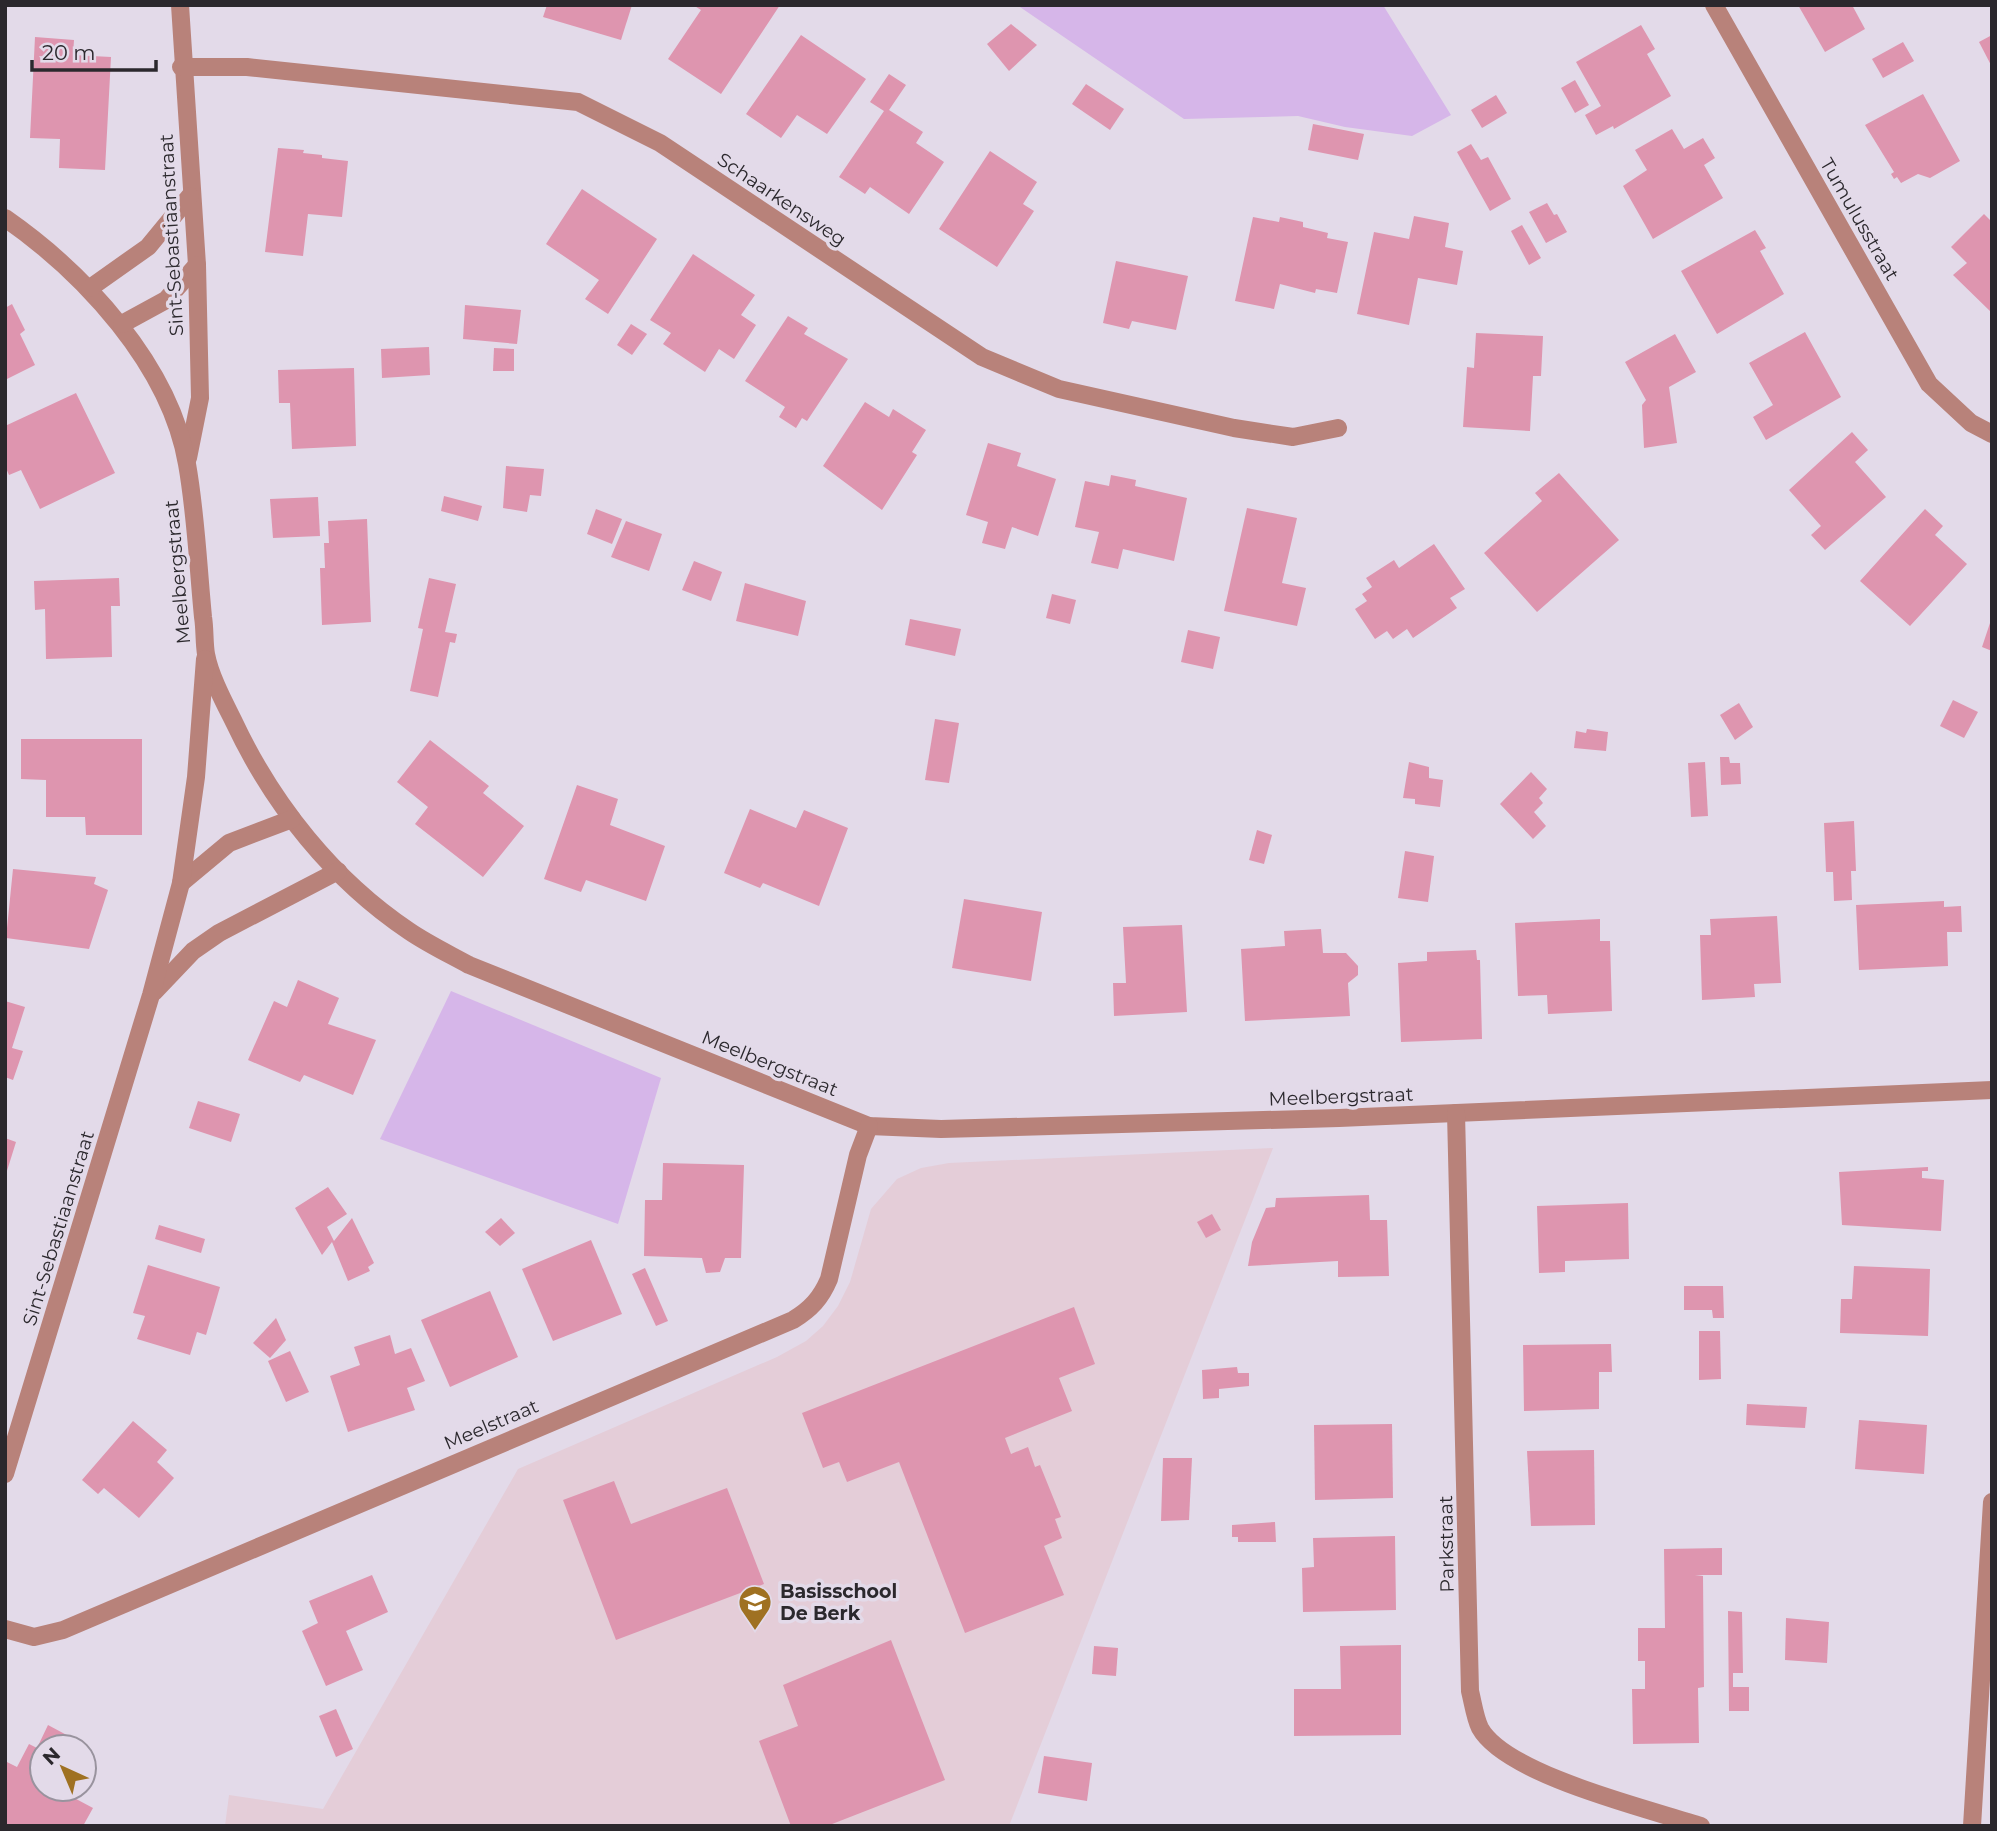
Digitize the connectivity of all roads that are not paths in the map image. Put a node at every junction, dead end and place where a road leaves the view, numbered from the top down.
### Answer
1 (180, 5) edge
2 (1714, 5) edge
3 (181, 67) junction
4 (190, 196) junction
5 (5, 218) edge
6 (197, 265) junction
7 (90, 288) junction
8 (122, 324) junction
9 (1338, 428) dead end
10 (1992, 434) edge
11 (187, 461) junction
12 (206, 655) junction
13 (292, 819) junction
14 (338, 872) junction
15 (181, 883) junction
16 (151, 995) junction
17 (1992, 1090) edge
18 (1457, 1113) junction
19 (869, 1126) junction
20 (5, 1474) edge
21 (1992, 1502) edge
22 (5, 1629) edge
23 (1700, 1826) edge
24 (1972, 1826) edge

1 - 3 street, Sint-Sebastiaanstraat
2 - 10 street, Tumulusstraat
3 - 4 street, Sint-Sebastiaanstraat
3 - 9 street, Schaarkensweg
4 - 6 street, Sint-Sebastiaanstraat
4 - 7 street
5 - 7 street, Meelbergstraat
6 - 8 street
6 - 11 street, Sint-Sebastiaanstraat
7 - 8 street, Meelbergstraat
8 - 11 street, Meelbergstraat
11 - 12 street, Meelbergstraat
12 - 13 street, Meelbergstraat
12 - 15 street, Sint-Sebastiaanstraat
13 - 14 street, Meelbergstraat
13 - 15 street
14 - 16 street, Sint-Sebastiaanstraat
14 - 19 street, Meelbergstraat
15 - 16 street, Sint-Sebastiaanstraat
16 - 20 street, Sint-Sebastiaanstraat
17 - 18 street, Meelbergstraat
18 - 19 street, Meelbergstraat
18 - 23 street, Parkstraat
19 - 22 street, Meelstraat
21 - 24 street

